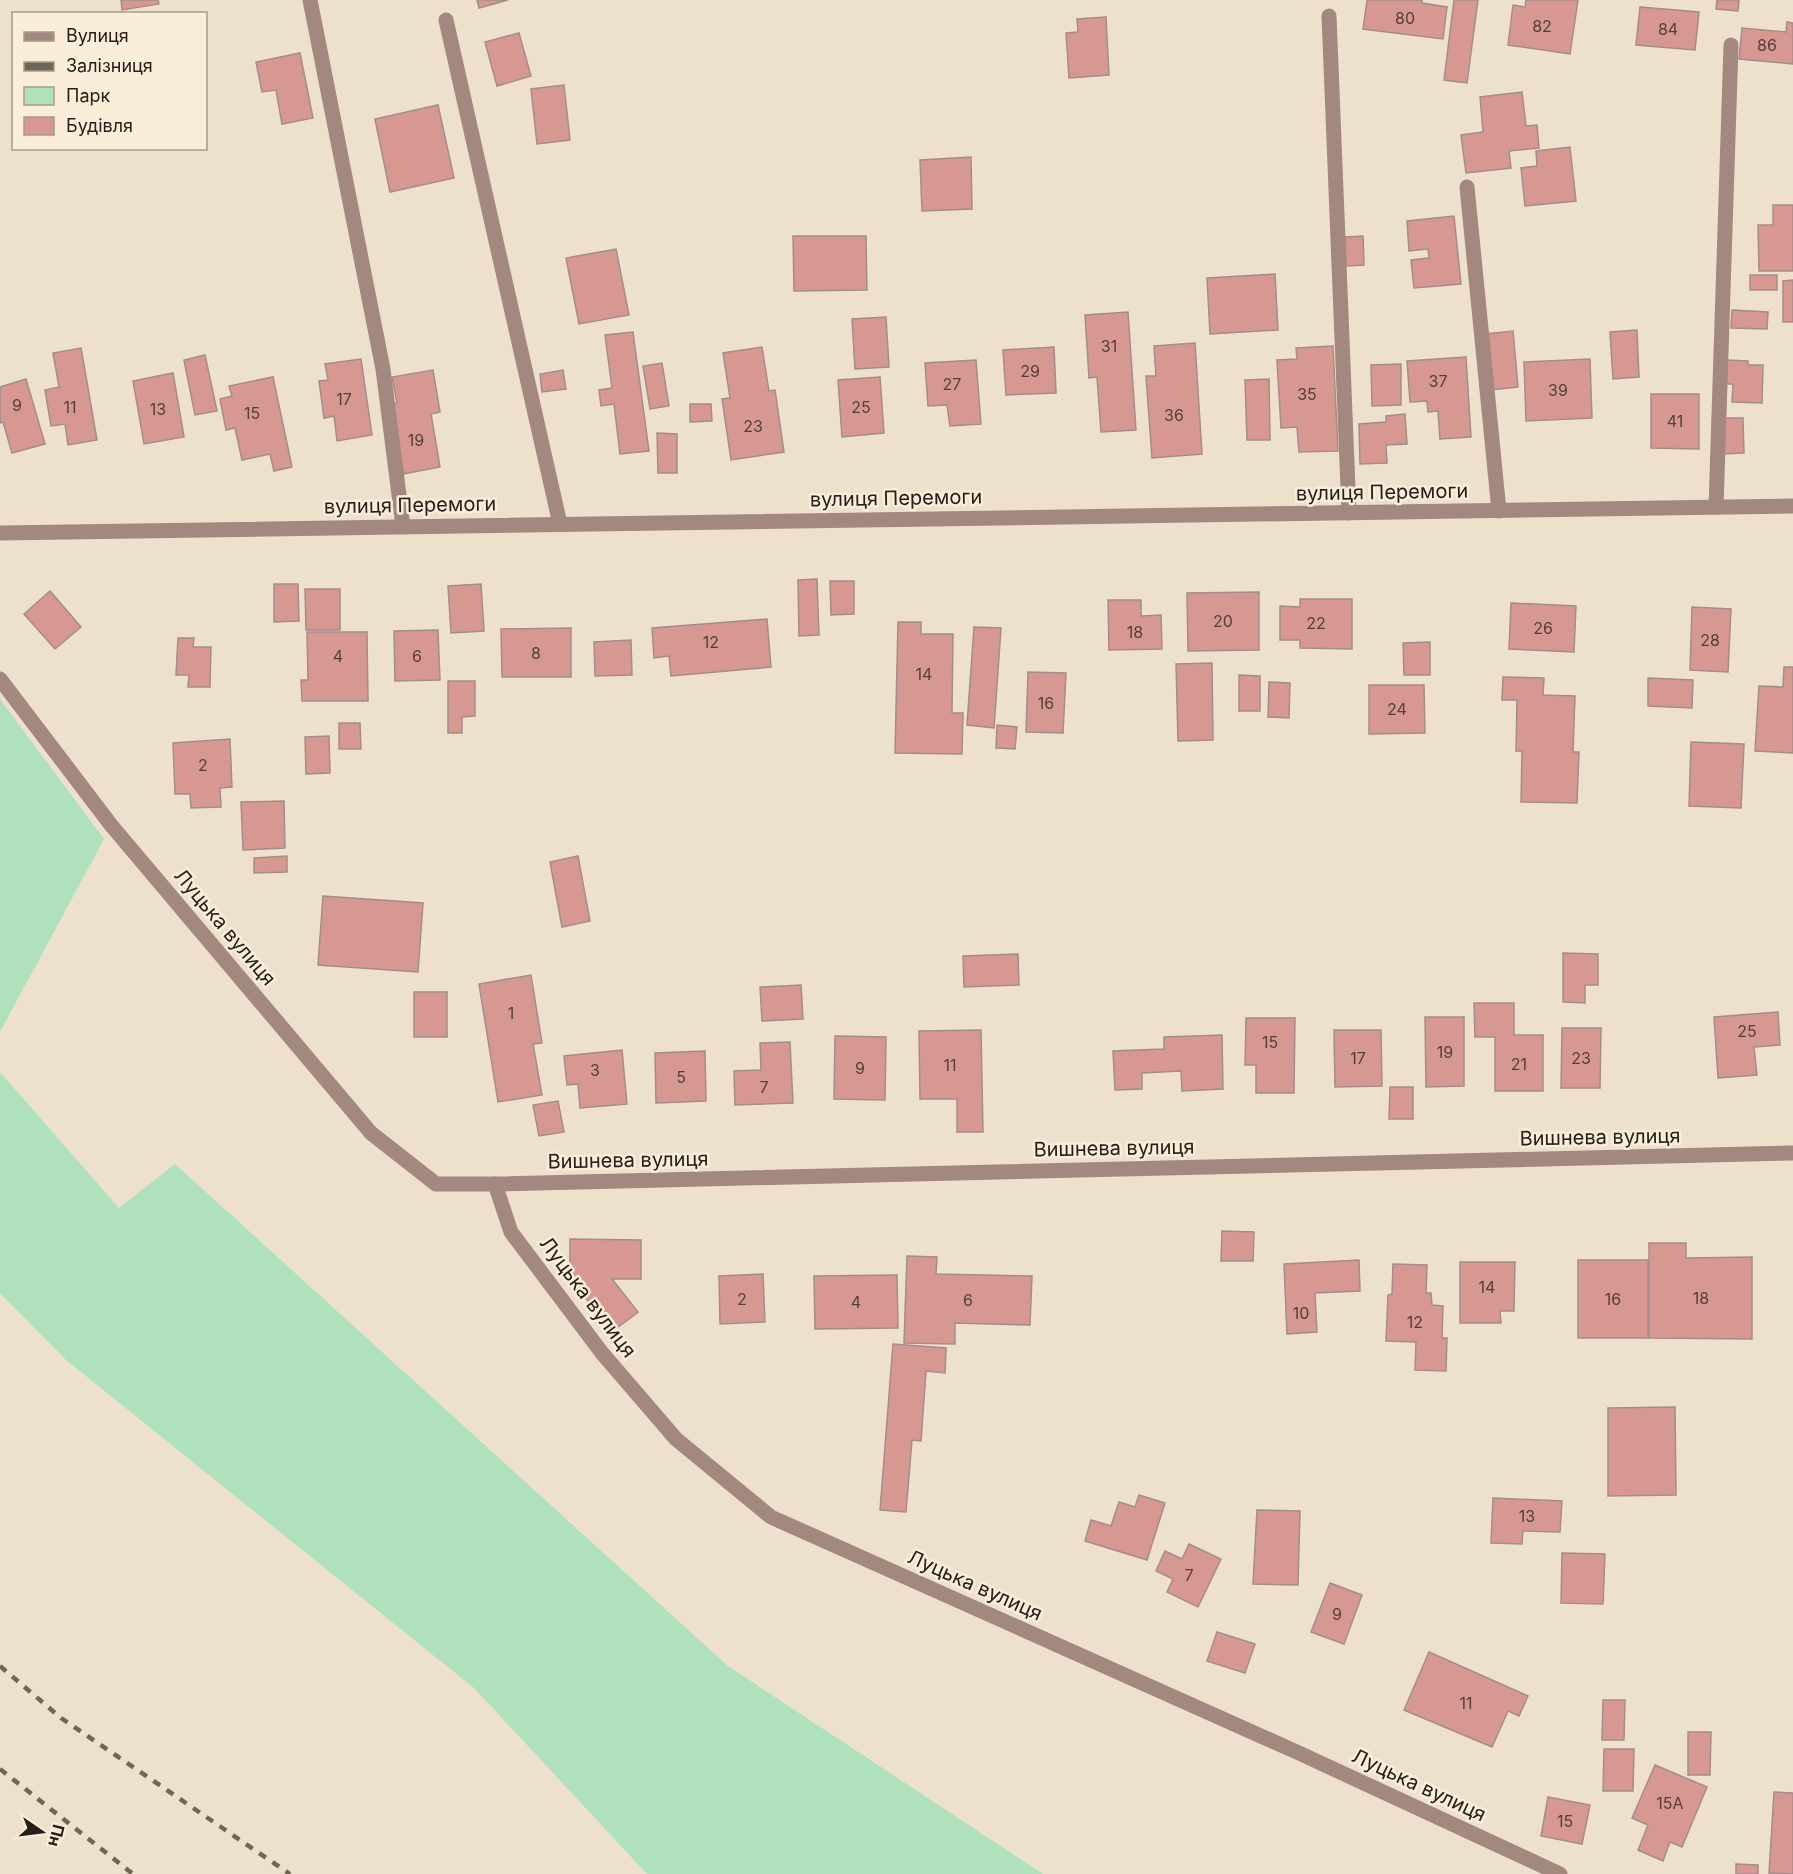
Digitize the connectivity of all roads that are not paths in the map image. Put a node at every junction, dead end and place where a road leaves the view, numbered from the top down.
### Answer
1 (310, 0) edge
2 (1329, 16) dead end
3 (446, 20) dead end
4 (1731, 45) dead end
5 (1467, 187) dead end
6 (1793, 506) edge
7 (1716, 507) junction
8 (1499, 511) junction
9 (1349, 513) junction
10 (560, 524) junction
11 (403, 526) junction
12 (0, 533) edge
13 (0, 679) edge
14 (1793, 1153) edge
15 (436, 1184) joint
16 (495, 1184) junction
17 (1560, 1874) edge

1 - 11 street
2 - 9 street
3 - 10 street
4 - 7 street
5 - 8 street
6 - 7 street, вулиця Перемоги
7 - 8 street, вулиця Перемоги
8 - 9 street, вулиця Перемоги
9 - 10 street, вулиця Перемоги
10 - 11 street, вулиця Перемоги
11 - 12 street, вулиця Перемоги
13 - 15 street, Луцька вулиця
14 - 16 street, Вишнева вулиця
15 - 16 street, Вишнева вулиця
16 - 17 street, Луцька вулиця

